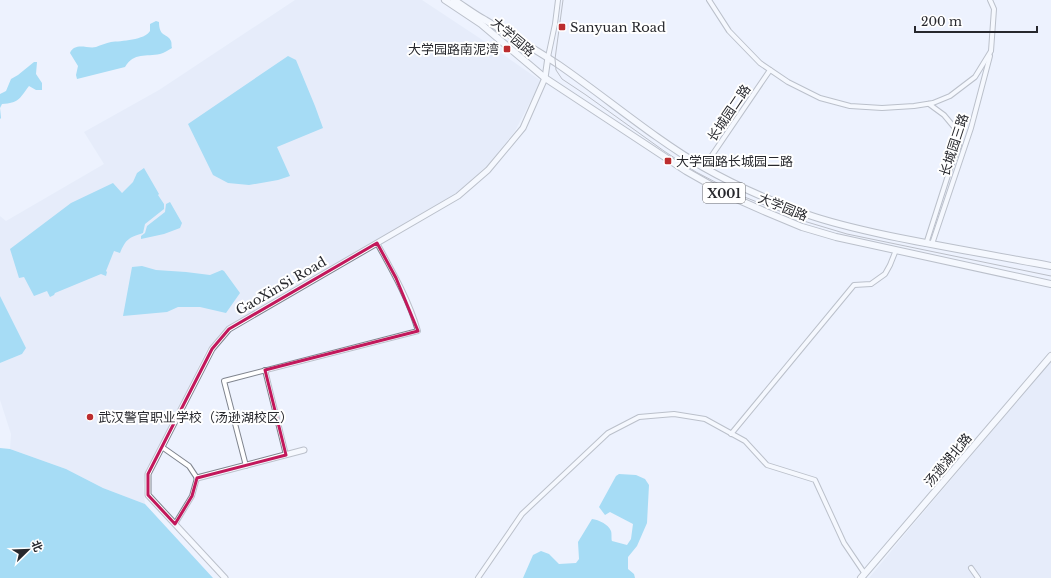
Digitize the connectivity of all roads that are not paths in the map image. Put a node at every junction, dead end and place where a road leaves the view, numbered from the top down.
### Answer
1 (445, 0) edge
2 (454, 0) edge
3 (558, 0) edge
4 (709, 0) edge
5 (990, 0) edge
6 (991, 51) junction
7 (548, 57) junction
8 (770, 70) junction
9 (545, 78) junction
10 (928, 104) junction
11 (704, 167) junction
12 (377, 243) junction
13 (929, 244) junction
14 (896, 250) junction
15 (1051, 266) edge
16 (1051, 284) edge
17 (1051, 356) edge
18 (265, 370) junction
19 (731, 434) junction
20 (162, 447) junction
21 (304, 450) dead end
22 (286, 455) junction
23 (246, 466) junction
24 (198, 478) junction
25 (175, 524) junction
26 (971, 568) dead end
27 (863, 576) edge
28 (225, 578) edge
29 (478, 578) edge
30 (978, 578) edge

1 - 9 main road, 大学园路 / X001
2 - 7 main road, 大学园路 / X001
3 - 7 street
4 - 8 street
5 - 6 street, 长城园三路
6 - 10 street
6 - 13 street, 长城园三路
7 - 9 street, GaoXinSi Road
7 - 11 main road, 大学园路 / X001
8 - 10 street
8 - 11 street, 长城园二路
9 - 12 street, GaoXinSi Road
9 - 14 main road, 大学园路 / X001
10 - 13 street, 长城园三路
11 - 13 main road, 大学园路 / X001
12 - 18 street
12 - 20 street, GaoXinSi Road
13 - 15 main road, 大学园路 / X001
14 - 16 main road, 大学园路 / X001
14 - 19 street
17 - 27 main road, 汤逊湖北路
18 - 22 street
18 - 23 street
19 - 27 street
19 - 29 street
20 - 24 street
20 - 25 street, GaoXinSi Road
21 - 22 street
22 - 23 street
23 - 24 street
24 - 25 street
25 - 28 street, GaoXinSi Road
26 - 30 street

